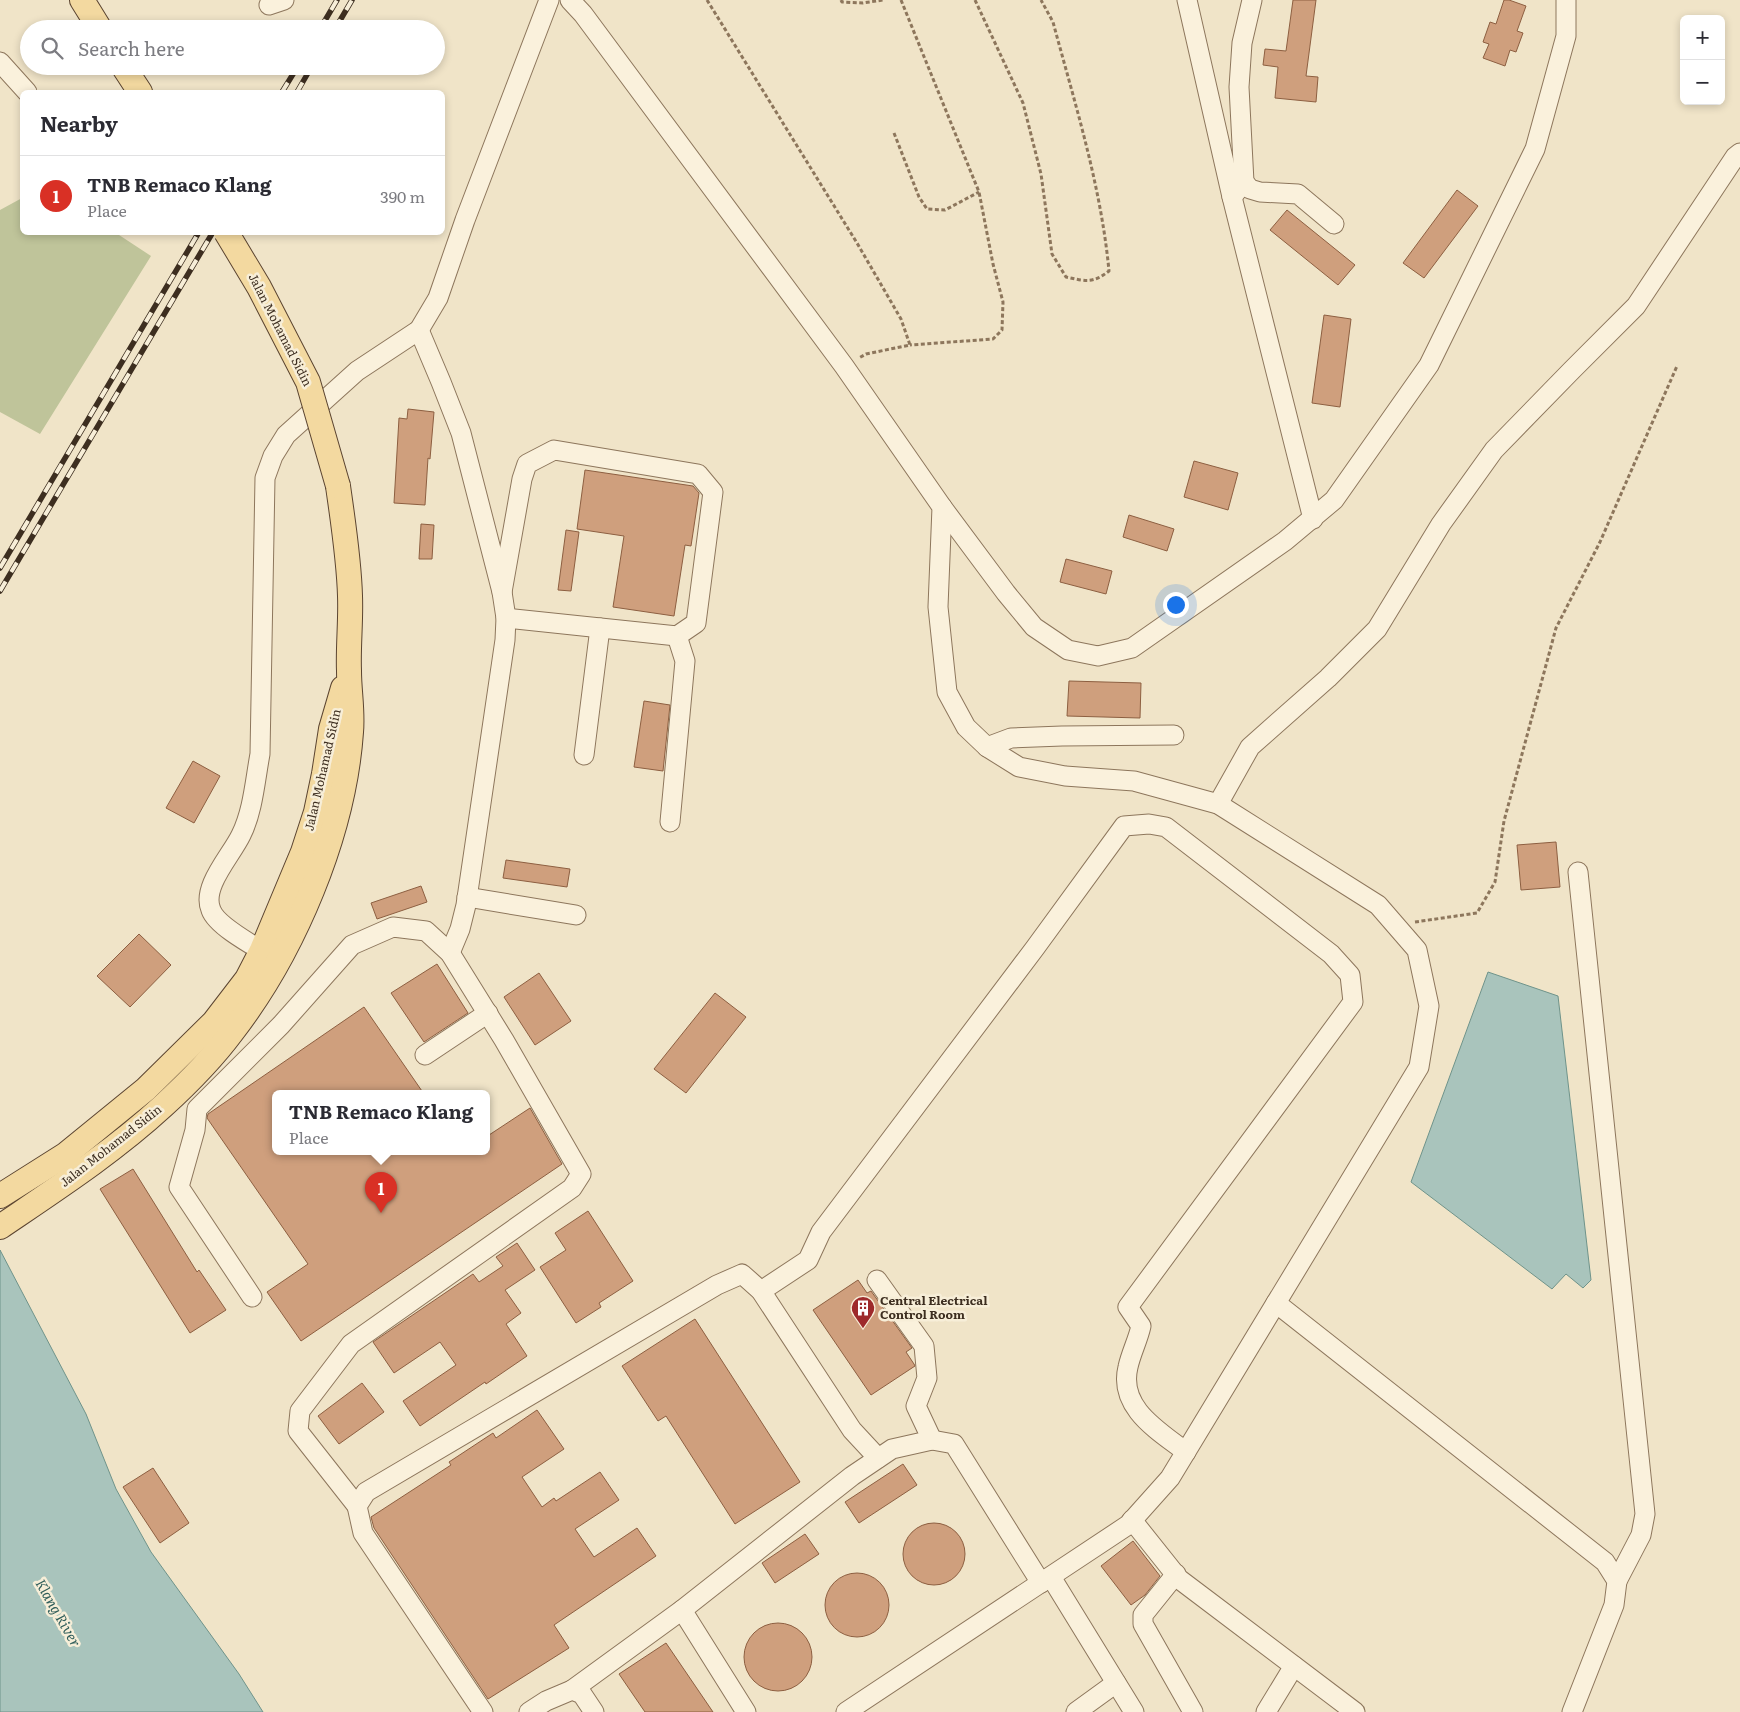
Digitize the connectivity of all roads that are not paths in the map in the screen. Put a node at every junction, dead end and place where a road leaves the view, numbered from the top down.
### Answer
1 (82, 0) edge
2 (549, 0) edge
3 (570, 0) edge
4 (1187, 0) edge
5 (1252, 0) edge
6 (1566, 0) edge
7 (94, 20) edge
8 (0, 62) edge
9 (129, 75) edge
10 (25, 90) edge
11 (139, 90) edge
12 (1740, 153) edge
13 (1244, 182) junction
14 (1232, 197) junction
15 (1334, 224) dead end
16 (228, 235) edge
17 (419, 330) junction
18 (942, 507) junction
19 (1314, 519) junction
20 (502, 592) junction
21 (506, 618) junction
22 (600, 628) junction
23 (677, 636) junction
24 (1174, 735) dead end
25 (987, 747) junction
26 (584, 755) dead end
27 (1218, 804) junction
28 (670, 822) dead end
29 (1578, 872) dead end
30 (467, 897) junction
31 (576, 915) dead end
32 (450, 953) junction
33 (270, 956) junction
34 (488, 1013) junction
35 (425, 1055) dead end
36 (0, 1196) edge
37 (0, 1227) edge
38 (876, 1280) dead end
39 (761, 1290) junction
40 (252, 1297) dead end
41 (1276, 1303) junction
42 (932, 1440) junction
43 (1186, 1452) junction
44 (878, 1458) junction
45 (357, 1506) junction
46 (1132, 1520) junction
47 (1176, 1574) junction
48 (1046, 1580) junction
49 (1617, 1581) junction
50 (682, 1610) junction
51 (1294, 1666) junction
52 (1116, 1683) junction
53 (572, 1690) junction
54 (483, 1712) edge
55 (529, 1712) edge
56 (594, 1712) edge
57 (746, 1712) edge
58 (846, 1712) edge
59 (1076, 1712) edge
60 (1134, 1712) edge
61 (1193, 1712) edge
62 (1266, 1712) edge
63 (1355, 1712) edge
64 (1572, 1712) edge

1 - 7 main road
2 - 17 street
3 - 18 street
4 - 14 street
5 - 13 street
6 - 19 street
8 - 10 street
9 - 11 main road
12 - 27 street
13 - 14 street
13 - 15 street
14 - 19 street
16 - 33 main road, Jalan Mohamad Sidin, bridge
17 - 20 street
17 - 33 street
18 - 19 street
18 - 25 street
20 - 21 street
20 - 23 street
21 - 22 street
21 - 30 street
22 - 23 street
22 - 26 street
23 - 28 street
24 - 25 street
25 - 27 street
27 - 41 street
29 - 49 street
30 - 31 street
30 - 32 street
32 - 34 street
32 - 40 street
33 - 36 main road, Jalan Mohamad Sidin
33 - 37 main road, Jalan Mohamad Sidin
34 - 35 street
34 - 45 street
38 - 42 street
39 - 43 street
39 - 44 street
39 - 45 street
41 - 43 street
41 - 49 street
42 - 44 street
42 - 48 street
43 - 46 street
44 - 50 street
45 - 54 street
46 - 47 street
46 - 48 street
47 - 51 street
47 - 61 street
48 - 52 street
48 - 58 street
49 - 64 street
50 - 53 street
50 - 57 street
51 - 62 street
51 - 63 street
52 - 59 street
52 - 60 street
53 - 55 street
53 - 56 street

